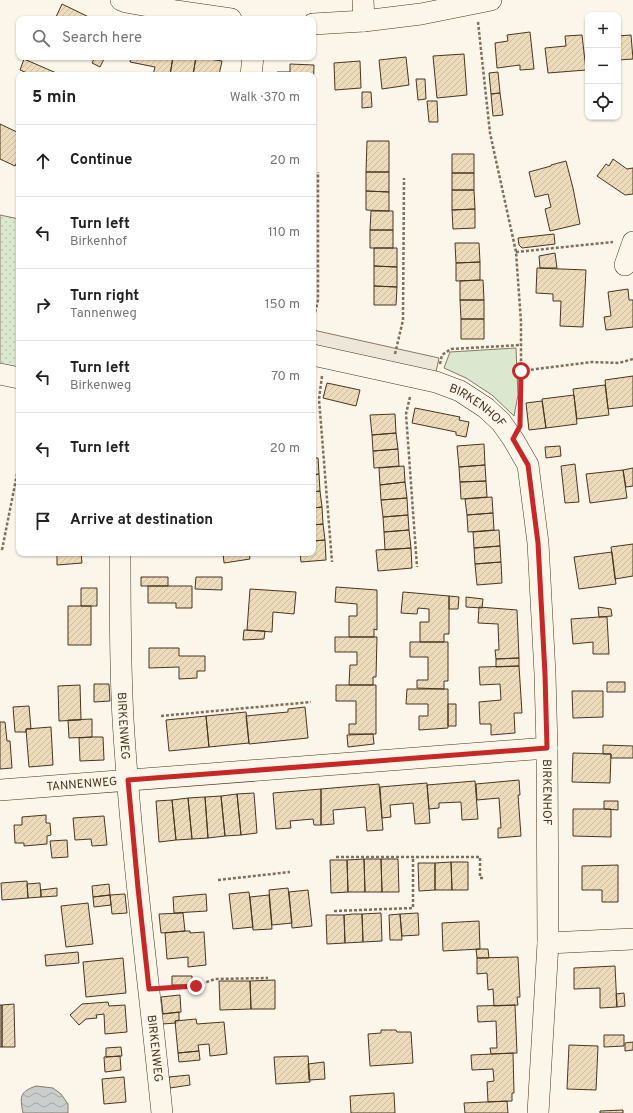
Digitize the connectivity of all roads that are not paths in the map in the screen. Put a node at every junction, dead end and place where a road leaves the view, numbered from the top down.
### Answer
1 (122, 0) edge
2 (363, 0) edge
3 (484, 1) edge
4 (210, 16) edge
5 (364, 20) junction
6 (316, 24) edge
7 (253, 60) edge
8 (251, 72) edge
9 (625, 242) edge
10 (625, 265) dead end
11 (319, 356) edge
12 (0, 374) edge
13 (16, 377) edge
14 (120, 556) edge
15 (547, 748) junction
16 (128, 780) junction
17 (0, 790) edge
18 (633, 939) edge
19 (548, 943) junction
20 (162, 1113) edge
21 (538, 1113) edge

1 - 4 street
2 - 5 street
3 - 5 street
5 - 6 street
7 - 8 street
9 - 10 street
11 - 15 street, BIRKENHOF
12 - 13 street
14 - 16 street, BIRKENWEG
15 - 16 street, TANNENWEG
15 - 19 street, BIRKENHOF
16 - 17 street, TANNENWEG
16 - 20 street, BIRKENWEG
18 - 19 street
19 - 21 street, BIRKENHOF

